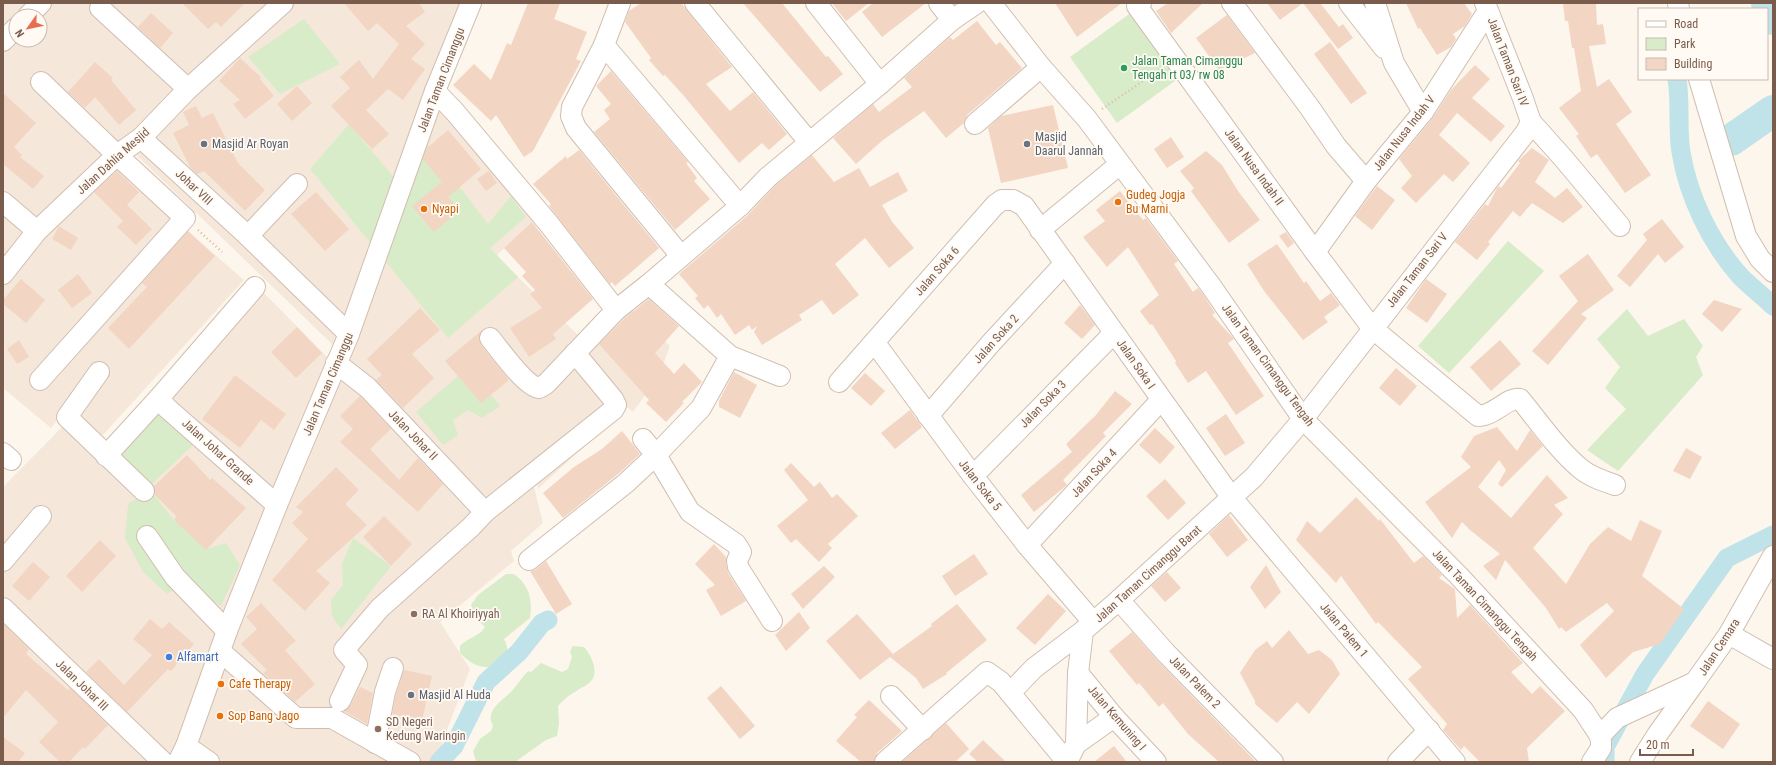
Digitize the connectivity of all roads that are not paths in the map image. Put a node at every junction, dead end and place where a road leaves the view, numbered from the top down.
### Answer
1 (283, 3) edge
2 (472, 3) edge
3 (620, 3) edge
4 (695, 3) edge
5 (816, 3) edge
6 (939, 3) edge
7 (977, 3) edge
8 (991, 3) edge
9 (1232, 3) edge
10 (1349, 3) edge
11 (1375, 3) edge
12 (1139, 4) edge
13 (1487, 7) edge
14 (100, 8) dead end
15 (952, 20) junction
16 (604, 45) junction
17 (1394, 63) junction
18 (1040, 67) junction
19 (1699, 80) edge
20 (41, 82) dead end
21 (880, 84) junction
22 (188, 89) junction
23 (435, 91) junction
24 (1423, 112) junction
25 (1530, 122) junction
26 (975, 124) dead end
27 (141, 138) junction
28 (810, 142) junction
29 (117, 155) junction
30 (1120, 164) junction
31 (1366, 181) junction
32 (297, 184) dead end
33 (3, 202) edge
34 (740, 206) junction
35 (1620, 226) dead end
36 (1040, 230) junction
37 (37, 231) junction
38 (248, 236) junction
39 (1315, 252) junction
40 (681, 256) junction
41 (1065, 262) junction
42 (1773, 272) edge
43 (3, 274) edge
44 (649, 284) junction
45 (255, 287) dead end
46 (616, 310) junction
47 (1372, 328) junction
48 (1114, 332) junction
49 (349, 334) junction
50 (490, 338) dead end
51 (875, 343) junction
52 (575, 353) junction
53 (730, 356) junction
54 (336, 363) junction
55 (99, 372) dead end
56 (780, 376) dead end
57 (40, 380) dead end
58 (839, 382) dead end
59 (160, 398) junction
60 (1161, 400) junction
61 (928, 416) junction
62 (1303, 419) junction
63 (643, 438) dead end
64 (656, 455) junction
65 (106, 456) junction
66 (973, 476) junction
67 (1615, 485) dead end
68 (144, 491) dead end
69 (1232, 498) junction
70 (277, 505) junction
71 (485, 512) junction
72 (41, 516) dead end
73 (147, 536) dead end
74 (1027, 545) junction
75 (1773, 556) edge
76 (529, 560) dead end
77 (3, 561) edge
78 (1119, 600) junction
79 (3, 608) edge
80 (772, 621) dead end
81 (1088, 626) junction
82 (227, 631) junction
83 (1729, 634) junction
84 (220, 651) junction
85 (1773, 659) edge
86 (392, 668) dead end
87 (1078, 673) junction
88 (1695, 682) junction
89 (1010, 693) junction
90 (891, 696) dead end
91 (340, 701) dead end
92 (1114, 717) junction
93 (923, 730) junction
94 (1429, 730) junction
95 (1600, 736) junction
96 (375, 743) junction
97 (1076, 744) junction
98 (182, 754) edge
99 (163, 762) edge
100 (209, 762) edge
101 (410, 762) edge
102 (885, 762) edge
103 (1067, 762) edge
104 (1156, 762) edge
105 (1273, 762) edge
106 (1398, 762) edge
107 (1455, 762) edge
108 (1592, 762) edge
109 (1640, 762) edge

1 - 22 street, Jalan Dahlia Mesjid
2 - 23 street, Jalan Taman Cimanggu
3 - 16 street
4 - 28 street
5 - 21 street
6 - 15 street
7 - 15 street
8 - 18 street, Jalan Taman Cimanggu Tengah
9 - 31 street
10 - 17 street
11 - 17 street
12 - 39 street, Jalan Nusa Indah II
13 - 24 street, Jalan Nusa Indah V
13 - 25 street, Jalan Taman Sari IV
14 - 22 street
15 - 21 street
16 - 34 street
16 - 40 street
17 - 24 street
18 - 26 street
18 - 30 street, Jalan Taman Cimanggu Tengah
19 - 42 street
20 - 29 street
21 - 28 street
22 - 27 street, Jalan Dahlia Mesjid
23 - 46 street
23 - 49 street, Jalan Taman Cimanggu
24 - 31 street, Jalan Nusa Indah V
25 - 35 street
25 - 47 street, Jalan Taman Sari V
27 - 29 street, Jalan Dahlia Mesjid
27 - 38 street, Johar VIII
28 - 34 street
29 - 37 street, Jalan Dahlia Mesjid
29 - 57 street
30 - 36 street
30 - 62 street, Jalan Taman Cimanggu Tengah
31 - 39 street, Jalan Nusa Indah V
32 - 38 street
33 - 37 street
34 - 40 street
36 - 41 street, Jalan Soka I
36 - 51 street, Jalan Soka 6
37 - 43 street, Jalan Dahlia Mesjid
38 - 49 street, Johar VIII
39 - 47 street, Jalan Nusa Indah II
40 - 44 street
41 - 48 street, Jalan Soka I
41 - 61 street, Jalan Soka 2
44 - 46 street
44 - 53 street
45 - 59 street
46 - 52 street
47 - 62 street, Jalan Taman Sari V
47 - 67 street, Jalan Nusa Indah II
48 - 60 street, Jalan Soka I
48 - 66 street, Jalan Soka 3
49 - 54 street, Jalan Taman Cimanggu
50 - 52 street
51 - 58 street, Jalan Soka 6
51 - 61 street, Jalan Soka 5
52 - 71 street
53 - 56 street
53 - 64 street
54 - 70 street, Jalan Taman Cimanggu
54 - 71 street, Jalan Johar II
55 - 65 street
59 - 65 street
59 - 70 street, Jalan Johar Grande
60 - 69 street, Jalan Soka I
60 - 74 street, Jalan Soka 4
61 - 66 street, Jalan Soka 5
62 - 69 street, Jalan Taman Cimanggu Barat
62 - 95 street, Jalan Taman Cimanggu Tengah
63 - 64 street
64 - 76 street
64 - 80 street
65 - 68 street
66 - 74 street, Jalan Soka 5
69 - 78 street, Jalan Taman Cimanggu Barat
69 - 94 street, Jalan Palem 1
70 - 82 street, Jalan Taman Cimanggu
71 - 91 street
72 - 77 street
73 - 82 street
74 - 81 street, Jalan Soka 5
75 - 83 street, Jalan Cemara
78 - 81 street, Jalan Taman Cimanggu Barat
78 - 105 street, Jalan Palem 2
79 - 99 street, Jalan Johar III
81 - 87 street, Jalan Taman Cimanggu Barat
81 - 89 street
82 - 84 street, Jalan Taman Cimanggu
83 - 85 street
83 - 88 street, Jalan Cemara
84 - 96 street
84 - 98 street, Jalan Taman Cimanggu
86 - 96 street
87 - 92 street, Jalan Kemuning I
87 - 97 street, Jalan Taman Cimanggu Barat
88 - 95 street, Jalan Cemara
88 - 109 street
89 - 93 street
89 - 103 street
90 - 93 street
92 - 97 street
92 - 104 street, Jalan Kemuning I
93 - 102 street
94 - 106 street
94 - 107 street, Jalan Palem 1
95 - 108 street
96 - 101 street
97 - 103 street, Jalan Taman Cimanggu Barat
98 - 100 street

